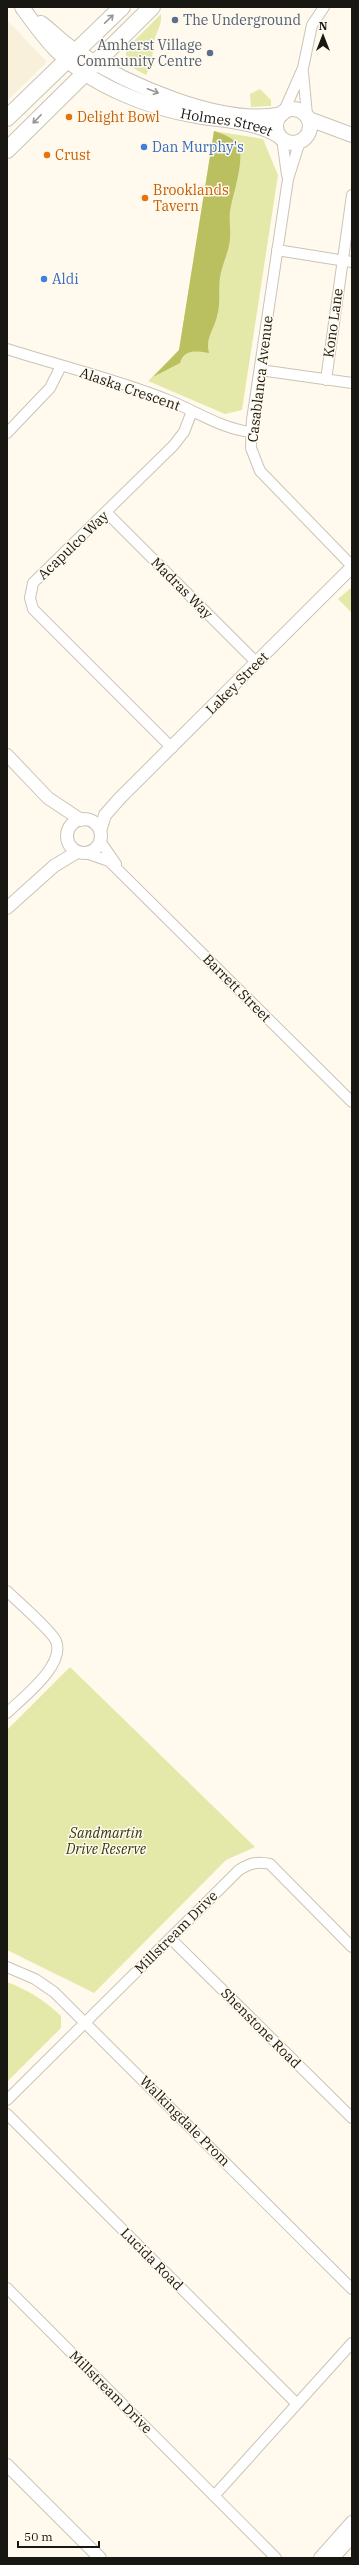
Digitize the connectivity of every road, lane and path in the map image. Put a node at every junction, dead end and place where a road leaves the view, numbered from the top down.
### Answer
1 (22, 7) edge
2 (122, 7) edge
3 (152, 7) edge
4 (324, 7) edge
5 (71, 55) junction
6 (89, 68) junction
7 (303, 68) junction
8 (283, 112) junction
9 (308, 117) junction
10 (7, 118) edge
11 (350, 133) edge
12 (280, 137) junction
13 (304, 139) junction
14 (7, 150) edge
15 (288, 179) junction
16 (352, 195) edge
17 (277, 250) junction
18 (347, 261) edge
19 (7, 349) edge
20 (61, 366) junction
21 (260, 370) junction
22 (326, 380) junction
23 (352, 383) edge
24 (192, 411) junction
25 (250, 432) junction
26 (7, 433) edge
27 (107, 513) junction
28 (352, 566) edge
29 (257, 663) junction
30 (172, 748) junction
31 (7, 755) edge
32 (48, 798) junction
33 (120, 798) junction
34 (83, 820) junction
35 (68, 834) junction
36 (100, 836) junction
37 (82, 852) junction
38 (54, 866) junction
39 (122, 874) junction
40 (7, 908) edge
41 (352, 1102) edge
42 (7, 1591) edge
43 (7, 1713) edge
44 (170, 1938) junction
45 (352, 1947) edge
46 (7, 1967) edge
47 (85, 2022) junction
48 (7, 2100) edge
49 (7, 2114) edge
50 (352, 2118) edge
51 (7, 2288) edge
52 (352, 2289) edge
53 (352, 2343) edge
54 (297, 2404) junction
55 (7, 2465) edge
56 (214, 2496) junction
57 (350, 2532) edge
58 (100, 2558) edge
59 (276, 2558) edge
60 (320, 2558) edge
61 (333, 2558) edge

1 - 5 main road
5 -> 2 main road
3 - 6 main road
4 - 7 street
5 - 6 main road
5 - 10 main road
6 -> 8 main road, Holmes Street
6 - 12 main road, Holmes Street
6 -> 14 main road
7 - 8 street
7 - 9 street
8 - 9 main road, Holmes Street
8 - 12 main road, Holmes Street
9 - 11 main road, Holmes Street
9 - 13 main road
11 - 13 main road, Holmes Street
12 - 13 main road, Holmes Street
12 - 15 street, Casablanca Avenue
13 - 15 street, Casablanca Avenue
15 - 17 street, Casablanca Avenue
16 - 18 street, Kono Lane
17 - 18 street
17 - 21 street, Casablanca Avenue
18 - 22 street, Kono Lane
19 - 20 street, Alaska Crescent
20 - 24 street, Alaska Crescent
20 - 26 street
21 - 22 street
21 - 25 street, Casablanca Avenue
22 - 23 street
24 - 25 street, Alaska Crescent
24 - 27 street, Acapulco Way
25 - 28 street, Casablanca Avenue
27 - 29 street, Madras Way
27 - 30 street, Acapulco Way
28 - 29 street, Lakey Street
29 - 30 street, Lakey Street
30 - 33 street, Lakey Street
31 - 32 street
32 - 34 street
32 - 35 street
33 - 34 street, Lakey Street
33 - 36 street, Lakey Street
34 - 35 street, Lakey Street
34 - 36 street
35 - 37 street
35 - 38 street, Lakey Street
36 - 37 street, Lakey Street
36 - 39 street, Barrett Street
37 - 38 street, Lakey Street
37 - 39 street, Barrett Street
38 - 40 street, Lakey Street
39 - 41 street, Barrett Street
42 - 43 street
44 - 45 street, Millstream Drive
44 - 47 street, Millstream Drive
44 - 50 street, Shenstone Road
46 - 47 street, Walkingdale Prom
47 - 48 street, Millstream Drive
47 - 52 street, Walkingdale Prom
49 - 54 street, Lucida Road
51 - 56 street, Millstream Drive
53 - 54 street
54 - 56 street
55 - 58 street
56 - 59 street, Millstream Drive
57 - 60 street
57 - 61 street

